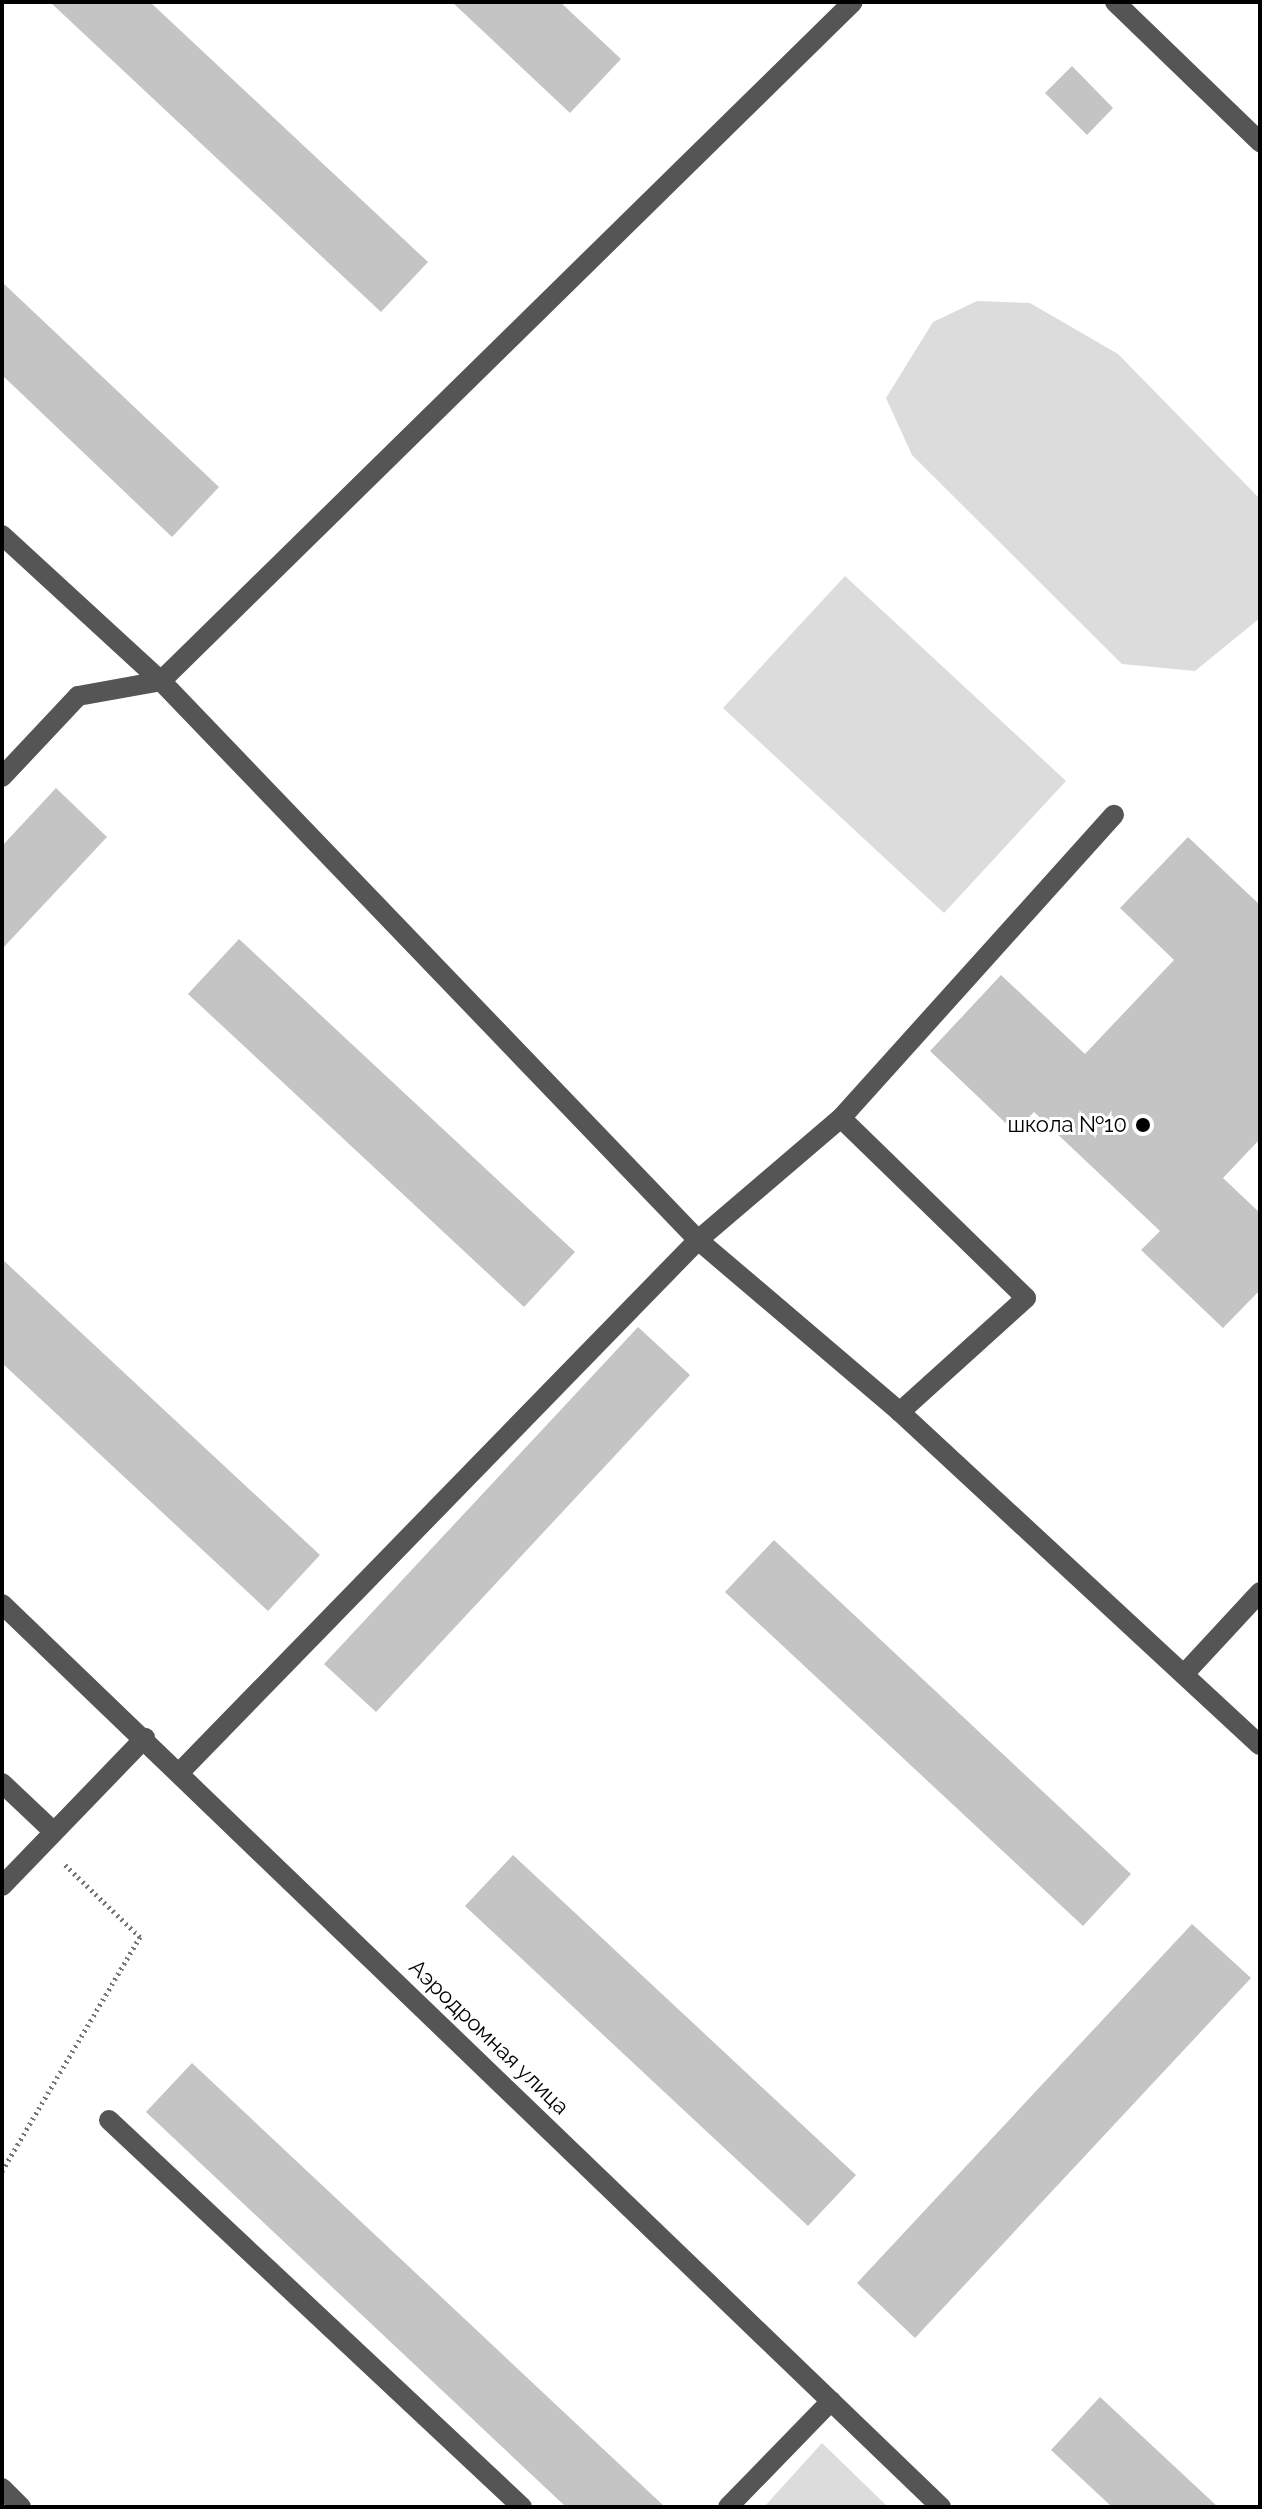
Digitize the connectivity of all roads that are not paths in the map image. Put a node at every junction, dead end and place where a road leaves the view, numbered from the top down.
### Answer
1 (853, 2) edge
2 (1115, 2) edge
3 (1260, 142) edge
4 (2, 535) edge
5 (161, 681) junction
6 (2, 777) edge
7 (1114, 815) dead end
8 (841, 1118) junction
9 (698, 1240) junction
10 (900, 1412) junction
11 (1260, 1592) edge
12 (2, 1604) edge
13 (1186, 1672) junction
14 (145, 1738) junction
15 (1260, 1745) edge
16 (180, 1772) junction
17 (2, 1783) edge
18 (54, 1832) junction
19 (2, 1886) edge
20 (109, 2120) dead end
21 (831, 2401) junction
22 (2, 2488) edge
23 (734, 2505) edge
24 (21, 2507) edge
25 (522, 2507) edge
26 (941, 2507) edge

1 - 5 street
2 - 3 street
4 - 5 street
5 - 6 street
5 - 9 street
7 - 8 street
8 - 9 street
8 - 10 street
9 - 10 street
9 - 16 street
10 - 13 street
11 - 13 street
12 - 14 street, Аэродромная улица
13 - 15 street
14 - 16 street, Аэродромная улица
14 - 18 street
16 - 21 street, Аэродромная улица
17 - 18 street
18 - 19 street
20 - 25 street
21 - 23 street
21 - 26 street, Аэродромная улица
22 - 24 street

